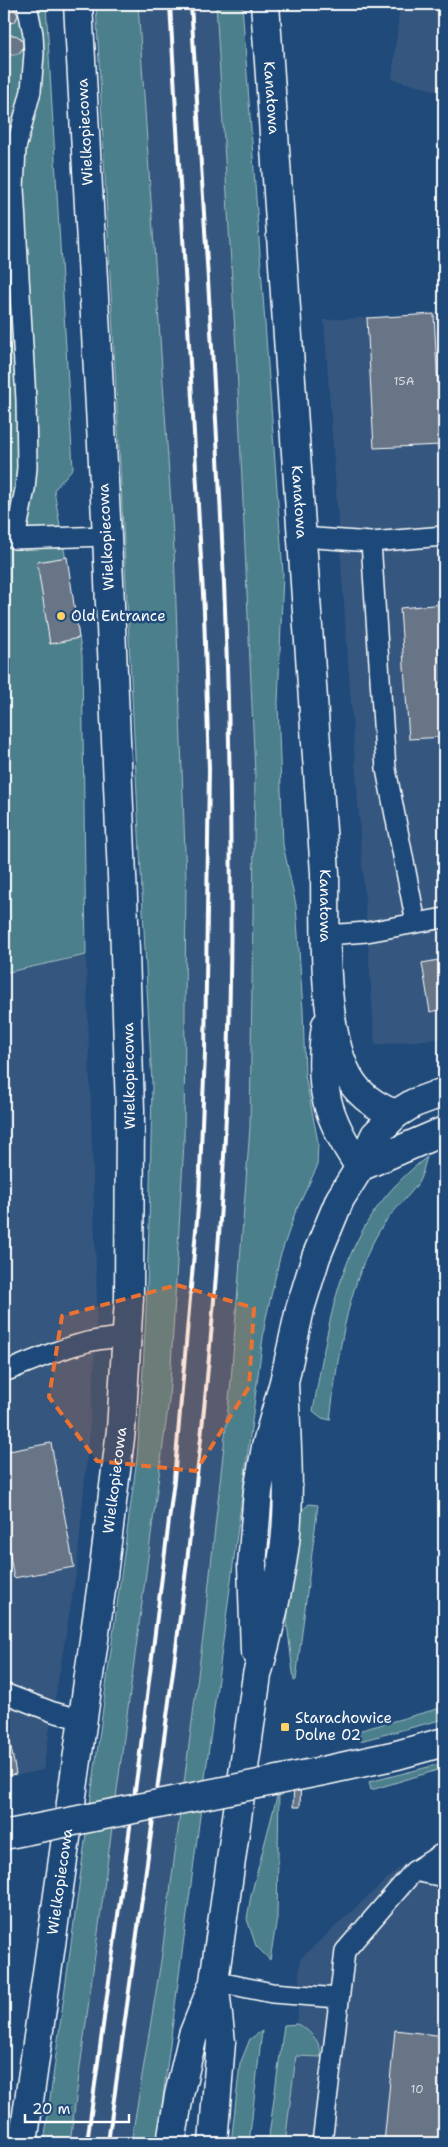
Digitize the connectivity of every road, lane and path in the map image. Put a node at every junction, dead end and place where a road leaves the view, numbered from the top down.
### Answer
1 (26, 4) edge
2 (78, 4) edge
3 (265, 4) edge
4 (106, 536) junction
5 (444, 536) edge
6 (9, 537) edge
7 (302, 537) junction
8 (371, 542) junction
9 (444, 918) edge
10 (416, 923) junction
11 (326, 935) junction
12 (329, 1001) junction
13 (357, 1089) junction
14 (444, 1092) edge
15 (396, 1114) junction
16 (433, 1136) edge
17 (360, 1167) junction
18 (128, 1338) junction
19 (4, 1372) edge
20 (4, 1693) edge
21 (83, 1720) junction
22 (444, 1742) edge
23 (4, 1835) edge
24 (444, 1852) edge
25 (414, 1871) junction
26 (444, 1877) edge
27 (214, 1981) junction
28 (339, 1998) junction
29 (23, 2143) edge
30 (171, 2143) edge
31 (213, 2143) edge
32 (322, 2143) edge

1 - 6 lane
2 - 4 street, Wielkopiecowa
3 - 7 street, Kanałowa
4 - 6 lane
4 - 18 street, Wielkopiecowa
5 - 8 lane
7 - 8 lane
7 - 11 street, Kanałowa
8 - 10 lane
9 - 10 lane
10 - 11 lane
11 - 12 street, Kanałowa
12 - 13 street, Kanałowa
12 - 17 street, Kanałowa
13 - 15 street, Kanałowa
13 - 17 street, Kanałowa
14 - 15 street
15 - 17 street
16 - 17 street
17 - 27 street
18 - 19 lane
18 - 21 street, Wielkopiecowa
20 - 21 lane
21 - 29 street, Wielkopiecowa
22 - 23 street, bridge
24 - 25 lane
25 - 26 lane
25 - 28 lane
27 - 28 lane
27 - 30 street
27 - 31 street
28 - 32 lane

